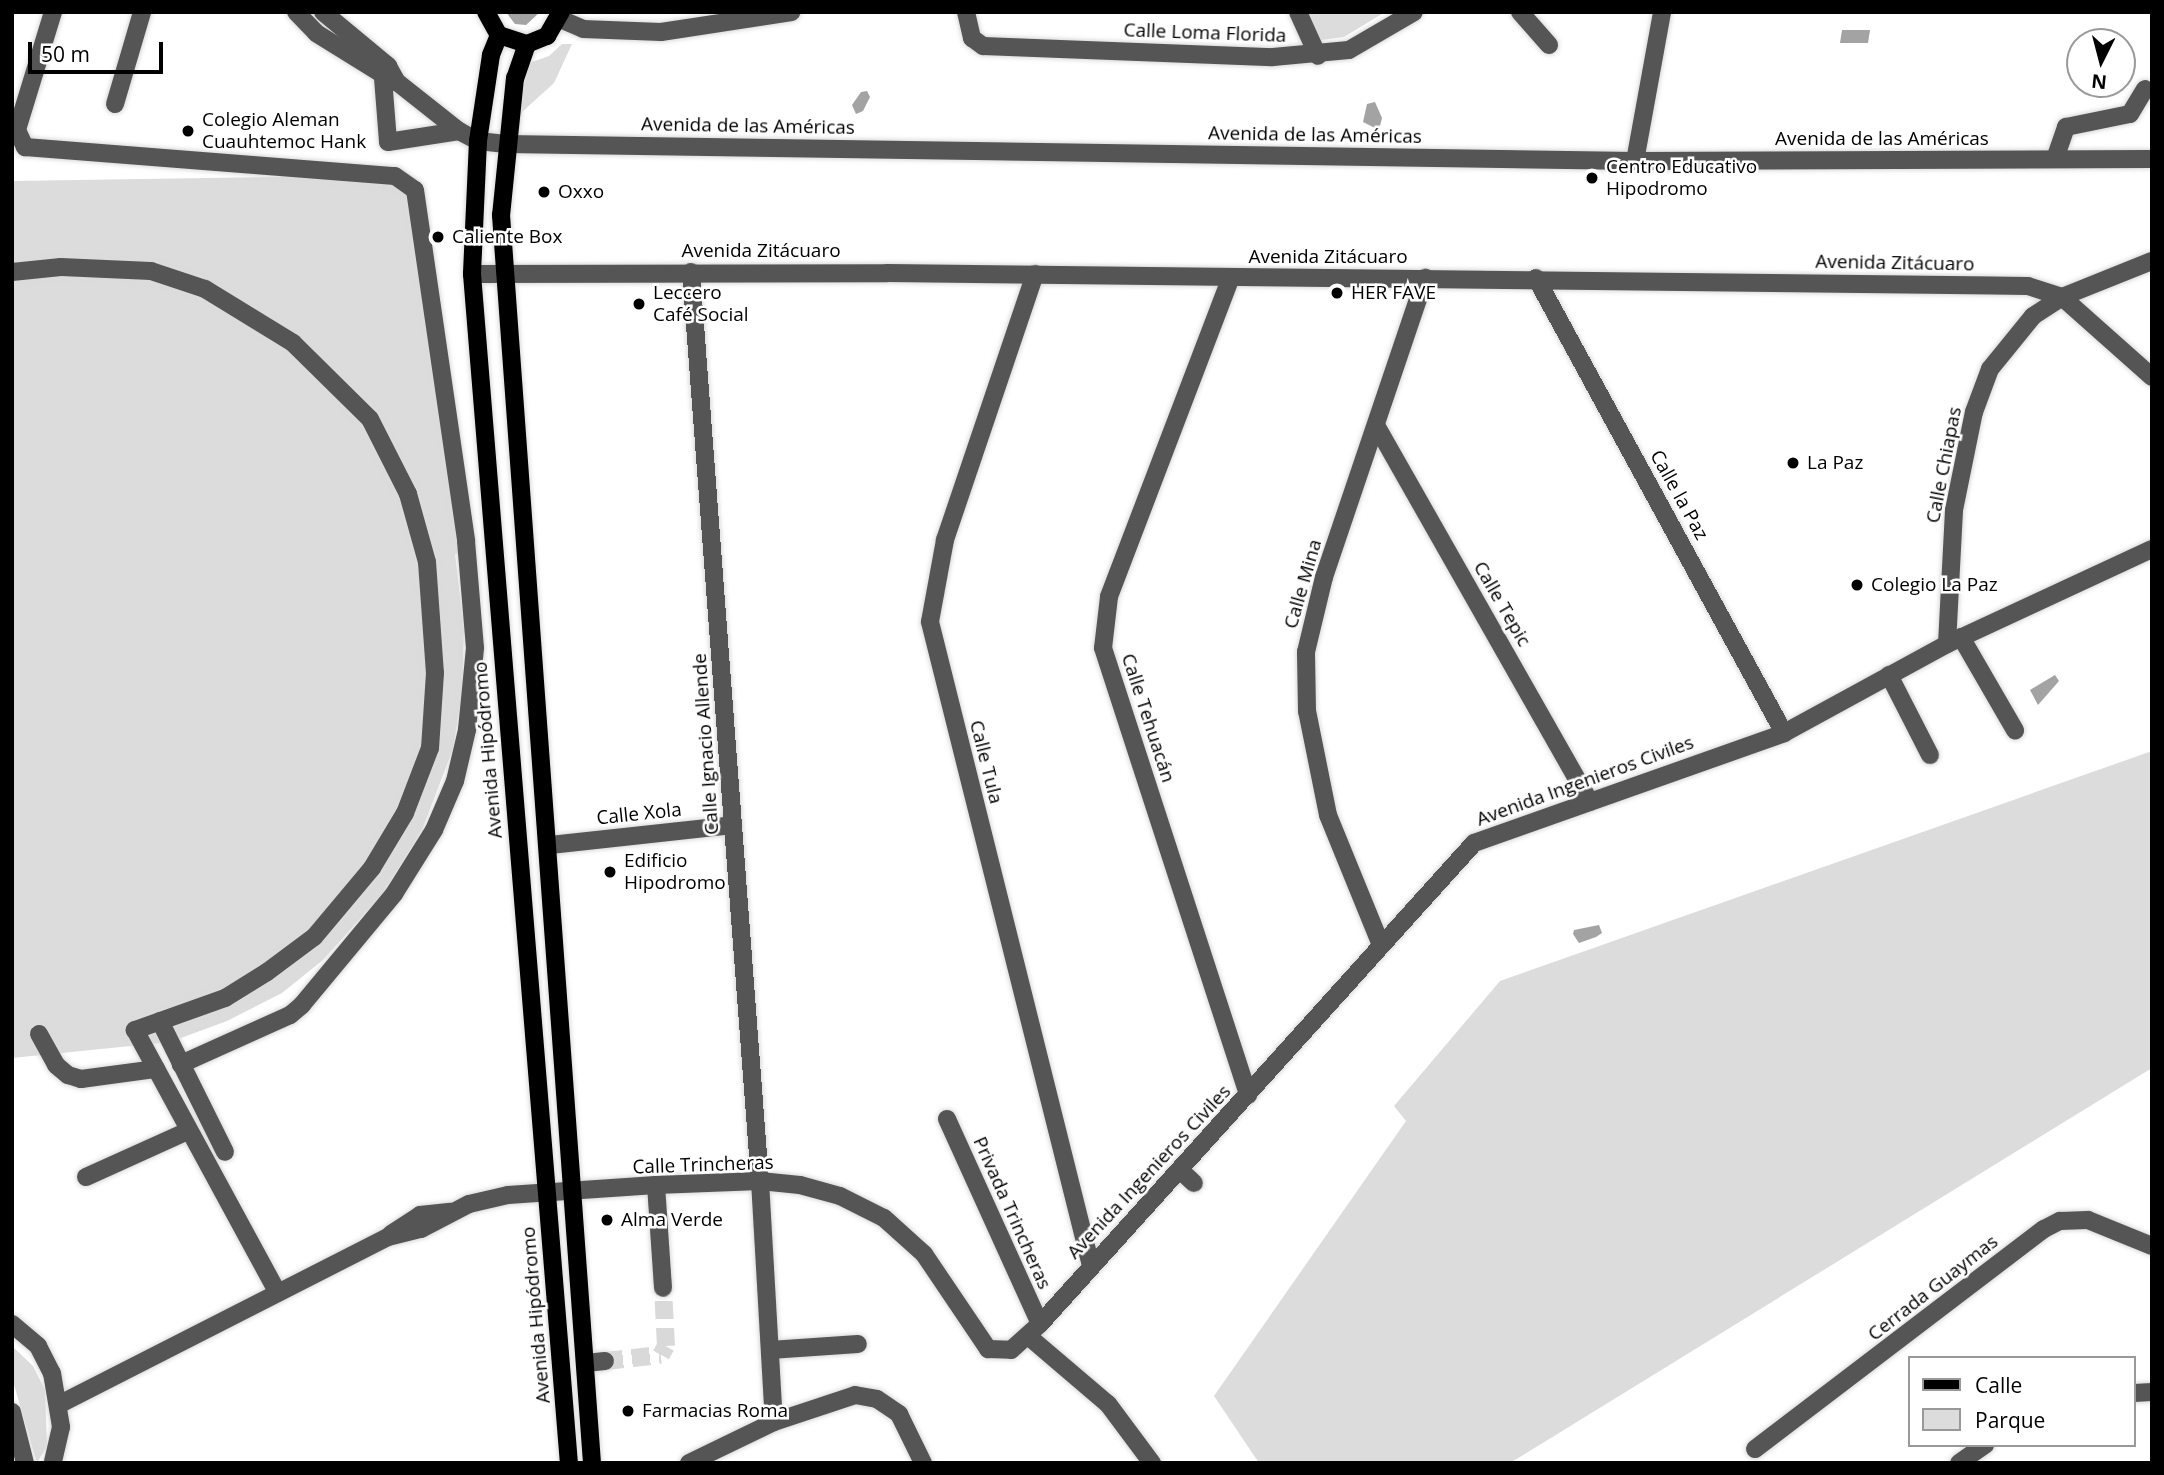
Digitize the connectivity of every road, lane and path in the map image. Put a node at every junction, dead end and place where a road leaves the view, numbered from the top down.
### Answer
1 (54, 12) edge
2 (142, 12) edge
3 (296, 12) edge
4 (323, 12) edge
5 (486, 12) edge
6 (792, 12) edge
7 (966, 12) edge
8 (1298, 12) edge
9 (1414, 12) edge
10 (1520, 12) edge
11 (1662, 12) edge
12 (560, 16) edge
13 (499, 35) junction
14 (527, 44) junction
15 (1549, 45) dead end
16 (1318, 56) junction
17 (390, 80) junction
18 (2145, 89) dead end
19 (116, 104) dead end
20 (459, 131) junction
21 (478, 141) junction
22 (506, 144) junction
23 (2054, 159) junction
24 (2152, 159) edge
25 (1635, 161) junction
26 (2152, 261) edge
27 (12, 272) edge
28 (691, 272) junction
29 (472, 274) junction
30 (506, 274) junction
31 (1035, 274) junction
32 (1231, 277) junction
33 (1425, 278) junction
34 (1536, 278) junction
35 (2062, 297) junction
36 (2152, 377) edge
37 (1377, 427) junction
38 (2152, 549) edge
39 (1954, 640) junction
40 (1889, 675) junction
41 (2014, 730) dead end
42 (1784, 733) junction
43 (1930, 755) dead end
44 (1590, 802) junction
45 (733, 825) junction
46 (550, 845) junction
47 (1381, 945) junction
48 (160, 1021) junction
49 (39, 1034) dead end
50 (181, 1064) junction
51 (156, 1069) junction
52 (1248, 1096) junction
53 (947, 1119) dead end
54 (188, 1131) junction
55 (225, 1152) dead end
56 (1180, 1170) junction
57 (86, 1177) dead end
58 (761, 1181) junction
59 (1194, 1183) dead end
60 (656, 1185) junction
61 (575, 1192) junction
62 (546, 1195) junction
63 (2152, 1246) edge
64 (1091, 1266) junction
65 (663, 1288) tunnel mouth
66 (278, 1293) junction
67 (12, 1324) edge
68 (1034, 1330) junction
69 (858, 1344) dead end
70 (770, 1350) junction
71 (999, 1352) joint
72 (605, 1361) tunnel mouth
73 (586, 1363) junction
74 (60, 1404) junction
75 (12, 1412) edge
76 (774, 1422) junction
77 (1982, 1447) edge
78 (1755, 1449) dead end
79 (25, 1463) edge
80 (53, 1463) edge
81 (569, 1463) edge
82 (592, 1463) edge
83 (689, 1463) edge
84 (923, 1463) edge
85 (1152, 1463) edge
86 (1959, 1463) edge

1 - 50 street
2 - 19 street
3 - 17 street
4 - 17 street
5 - 13 main road
6 - 12 street
7 - 16 street, Calle Loma Florida
8 - 16 street
9 - 16 street, Calle Loma Florida
10 - 15 street
11 - 25 street
12 - 14 main road
13 - 14 main road
13 - 21 main road, Avenida Hipódromo
14 - 22 main road
17 - 20 street
17 - 20 street
18 - 23 street
20 - 21 street
21 - 22 street, Avenida de las Américas
21 - 29 main road, Avenida Hipódromo
22 - 25 street, Avenida de las Américas
22 - 30 main road
23 - 24 street, Avenida de las Américas
23 - 25 street, Avenida de las Américas
26 - 35 street, Calle Chiapas
27 - 48 street
28 - 30 street, Avenida Zitácuaro
28 - 31 street, Avenida Zitácuaro
28 - 45 street, Calle Ignacio Allende
29 - 30 street, Avenida Zitácuaro
29 - 62 main road, Avenida Hipódromo
30 - 46 main road
31 - 32 street, Avenida Zitácuaro
31 - 64 street, Calle Tula
32 - 33 street, Avenida Zitácuaro
32 - 52 street, Calle Tehuacán
33 - 34 street, Avenida Zitácuaro
33 - 37 street, Calle Mina
34 - 35 street, Avenida Zitácuaro
34 - 42 street, Calle la Paz
35 - 36 street, Avenida Zitácuaro
35 - 39 street, Calle Chiapas
37 - 44 street, Calle Tepic
37 - 47 street, Calle Mina
38 - 39 street, Avenida Ingenieros Civiles
39 - 40 street, Avenida Ingenieros Civiles
39 - 41 street
40 - 42 street, Avenida Ingenieros Civiles
40 - 43 street
42 - 44 street, Avenida Ingenieros Civiles
44 - 47 street, Avenida Ingenieros Civiles
45 - 46 street, Calle Xola
45 - 58 street, Calle Ignacio Allende
46 - 61 main road
47 - 52 street, Avenida Ingenieros Civiles
48 - 50 street
48 - 51 street
49 - 51 street
50 - 55 street
51 - 54 street
52 - 56 street, Avenida Ingenieros Civiles
53 - 68 street, Privada Trincheras
54 - 57 street
54 - 66 street
56 - 59 street
56 - 64 street, Avenida Ingenieros Civiles
58 - 60 street, Calle Trincheras
58 - 70 street, Calle Ignacio Allende
58 - 71 street, Calle Trincheras
60 - 61 street, Calle Trincheras
60 - 65 street
61 - 62 street, Calle Trincheras
61 - 73 main road
62 - 66 street, Calle Trincheras
62 - 81 main road, Avenida Hipódromo
63 - 78 street, Cerrada Guaymas
64 - 68 street, Avenida Ingenieros Civiles
66 - 74 street, Calle Trincheras
67 - 74 street
68 - 71 street, Avenida Ingenieros Civiles
68 - 85 street
69 - 70 street
70 - 76 street, Calle Ignacio Allende
72 - 73 street
73 - 82 main road
74 - 80 street
75 - 79 street
76 - 83 street
76 - 84 street
77 - 86 street

